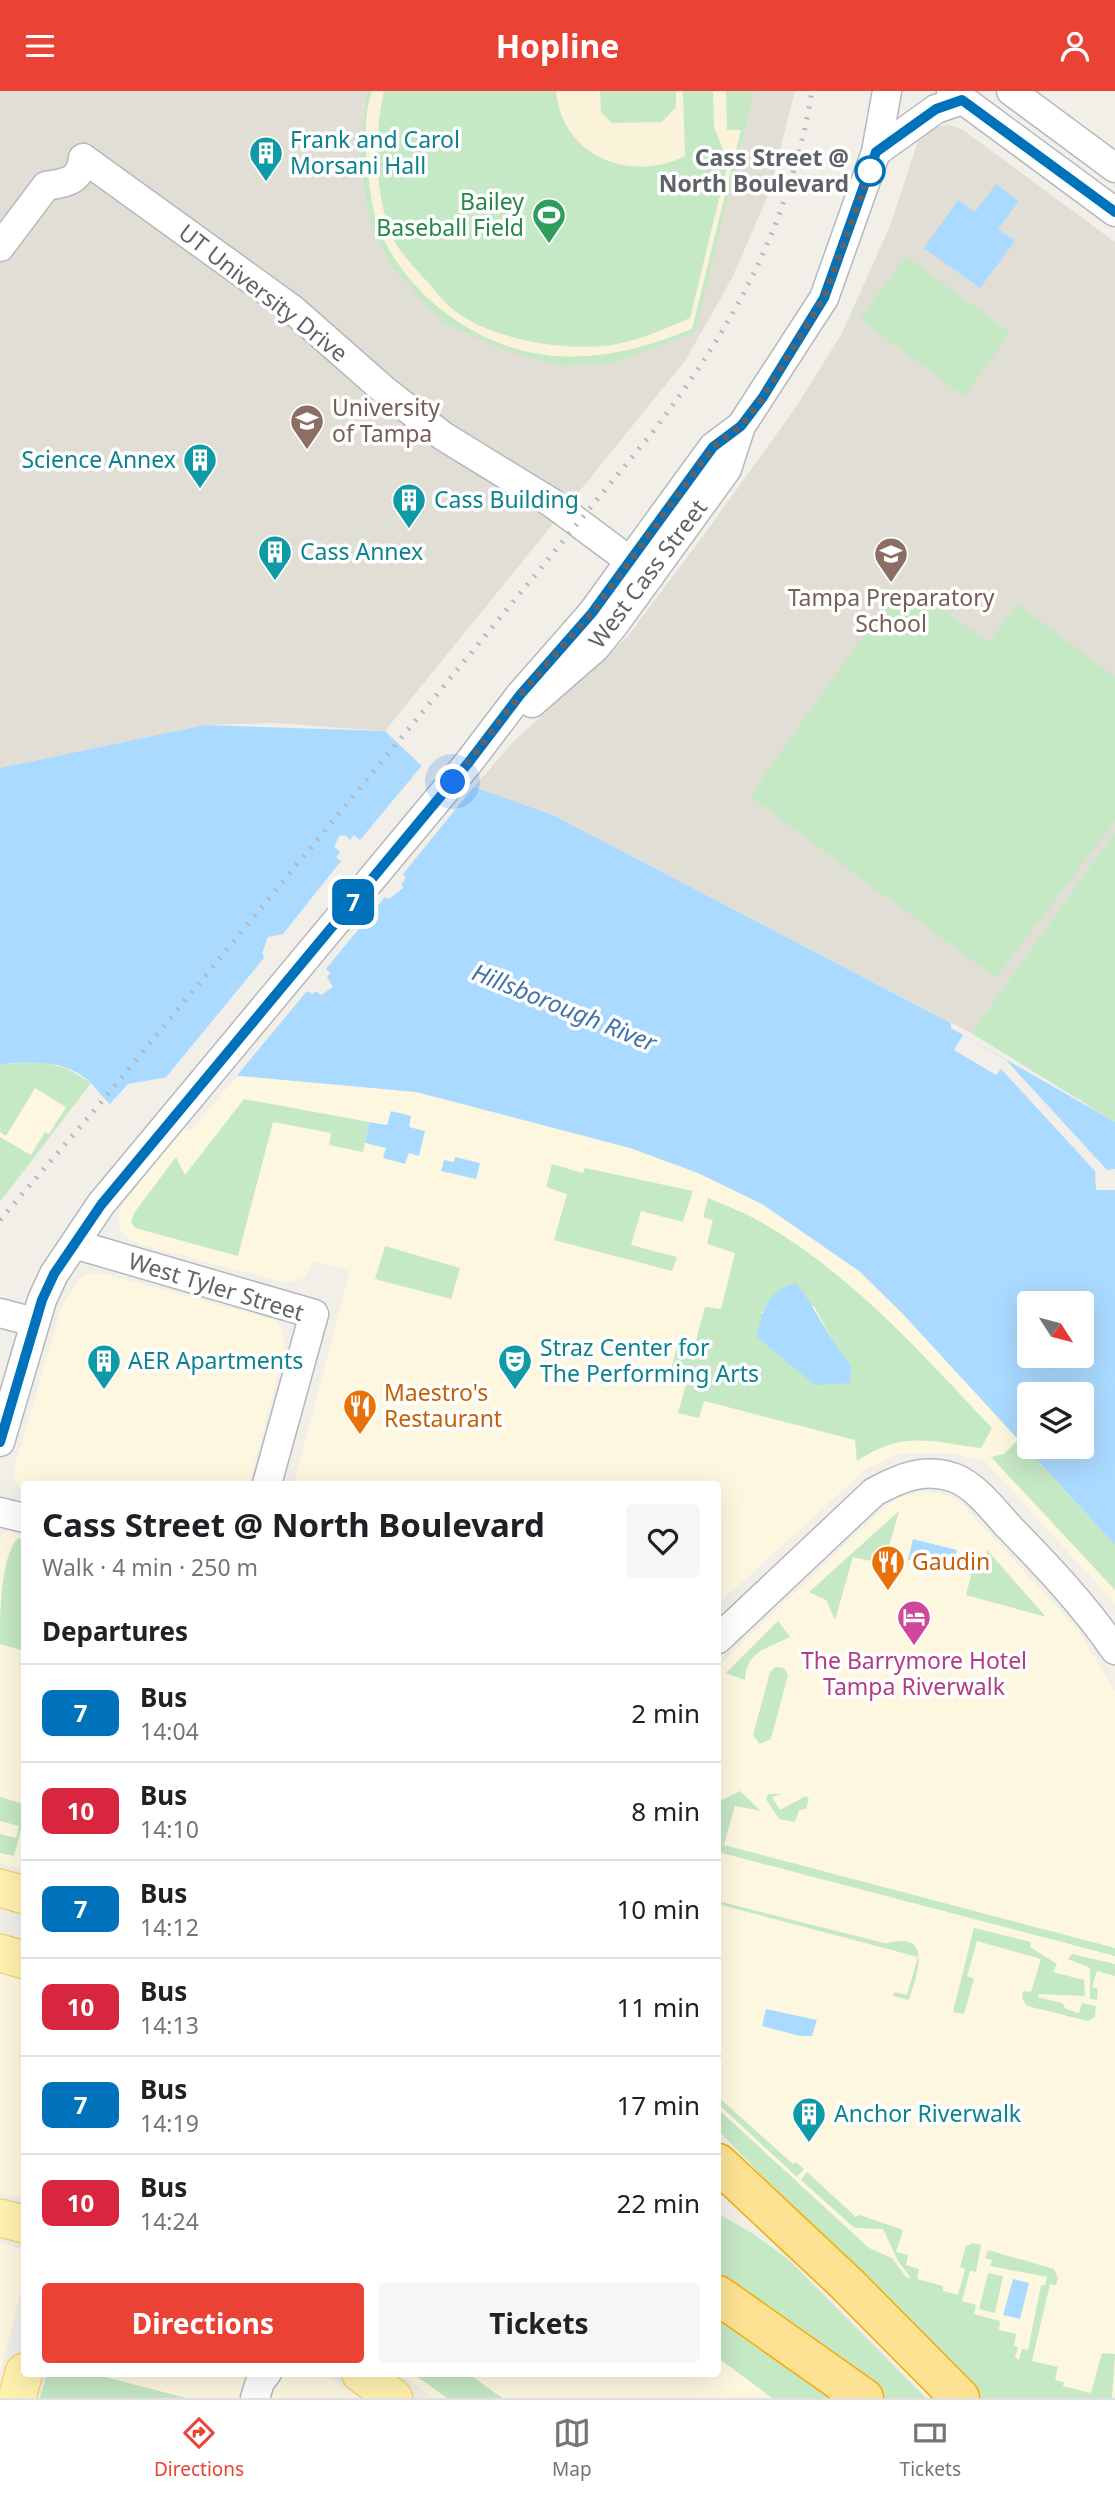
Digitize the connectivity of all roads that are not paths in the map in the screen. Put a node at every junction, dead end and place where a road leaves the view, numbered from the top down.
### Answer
1 (887, 91) edge
2 (1011, 91) edge
3 (957, 96) edge
4 (876, 152) junction
5 (1115, 168) edge
6 (1115, 212) edge
7 (0, 247) edge
8 (640, 569) junction
9 (74, 1244) junction
10 (0, 1313) edge
11 (34, 1322) junction
12 (0, 1442) edge
13 (268, 1481) edge
14 (0, 1512) edge
15 (21, 1517) edge
16 (721, 1636) edge
17 (1115, 1650) edge
18 (0, 1888) edge
19 (21, 1894) edge
20 (0, 1953) edge
21 (21, 1959) edge
22 (721, 2166) edge
23 (721, 2198) edge
24 (0, 2218) edge
25 (21, 2223) edge
26 (795, 2235) junction
27 (721, 2297) edge
28 (23, 2377) edge
29 (264, 2377) edge
30 (365, 2377) edge
31 (18, 2398) edge
32 (255, 2398) edge
33 (394, 2398) edge
34 (864, 2398) edge
35 (960, 2398) edge

1 - 4 street, West Cass Street
2 - 5 street
3 - 4 street
3 - 6 street
4 - 8 street, West Cass Street
7 - 8 street, UT University Drive
8 - 9 street, West Cass Street
9 - 11 street, West Cass Street
9 - 13 street, West Tyler Street
10 - 11 street
11 - 12 street, West Cass Street
14 - 15 street
16 - 17 street
18 - 19 main road
20 - 21 main road
22 - 26 highway
23 - 26 highway
24 - 25 main road
26 - 35 highway
27 - 34 highway
28 - 31 main road
29 - 32 street
30 - 33 main road

